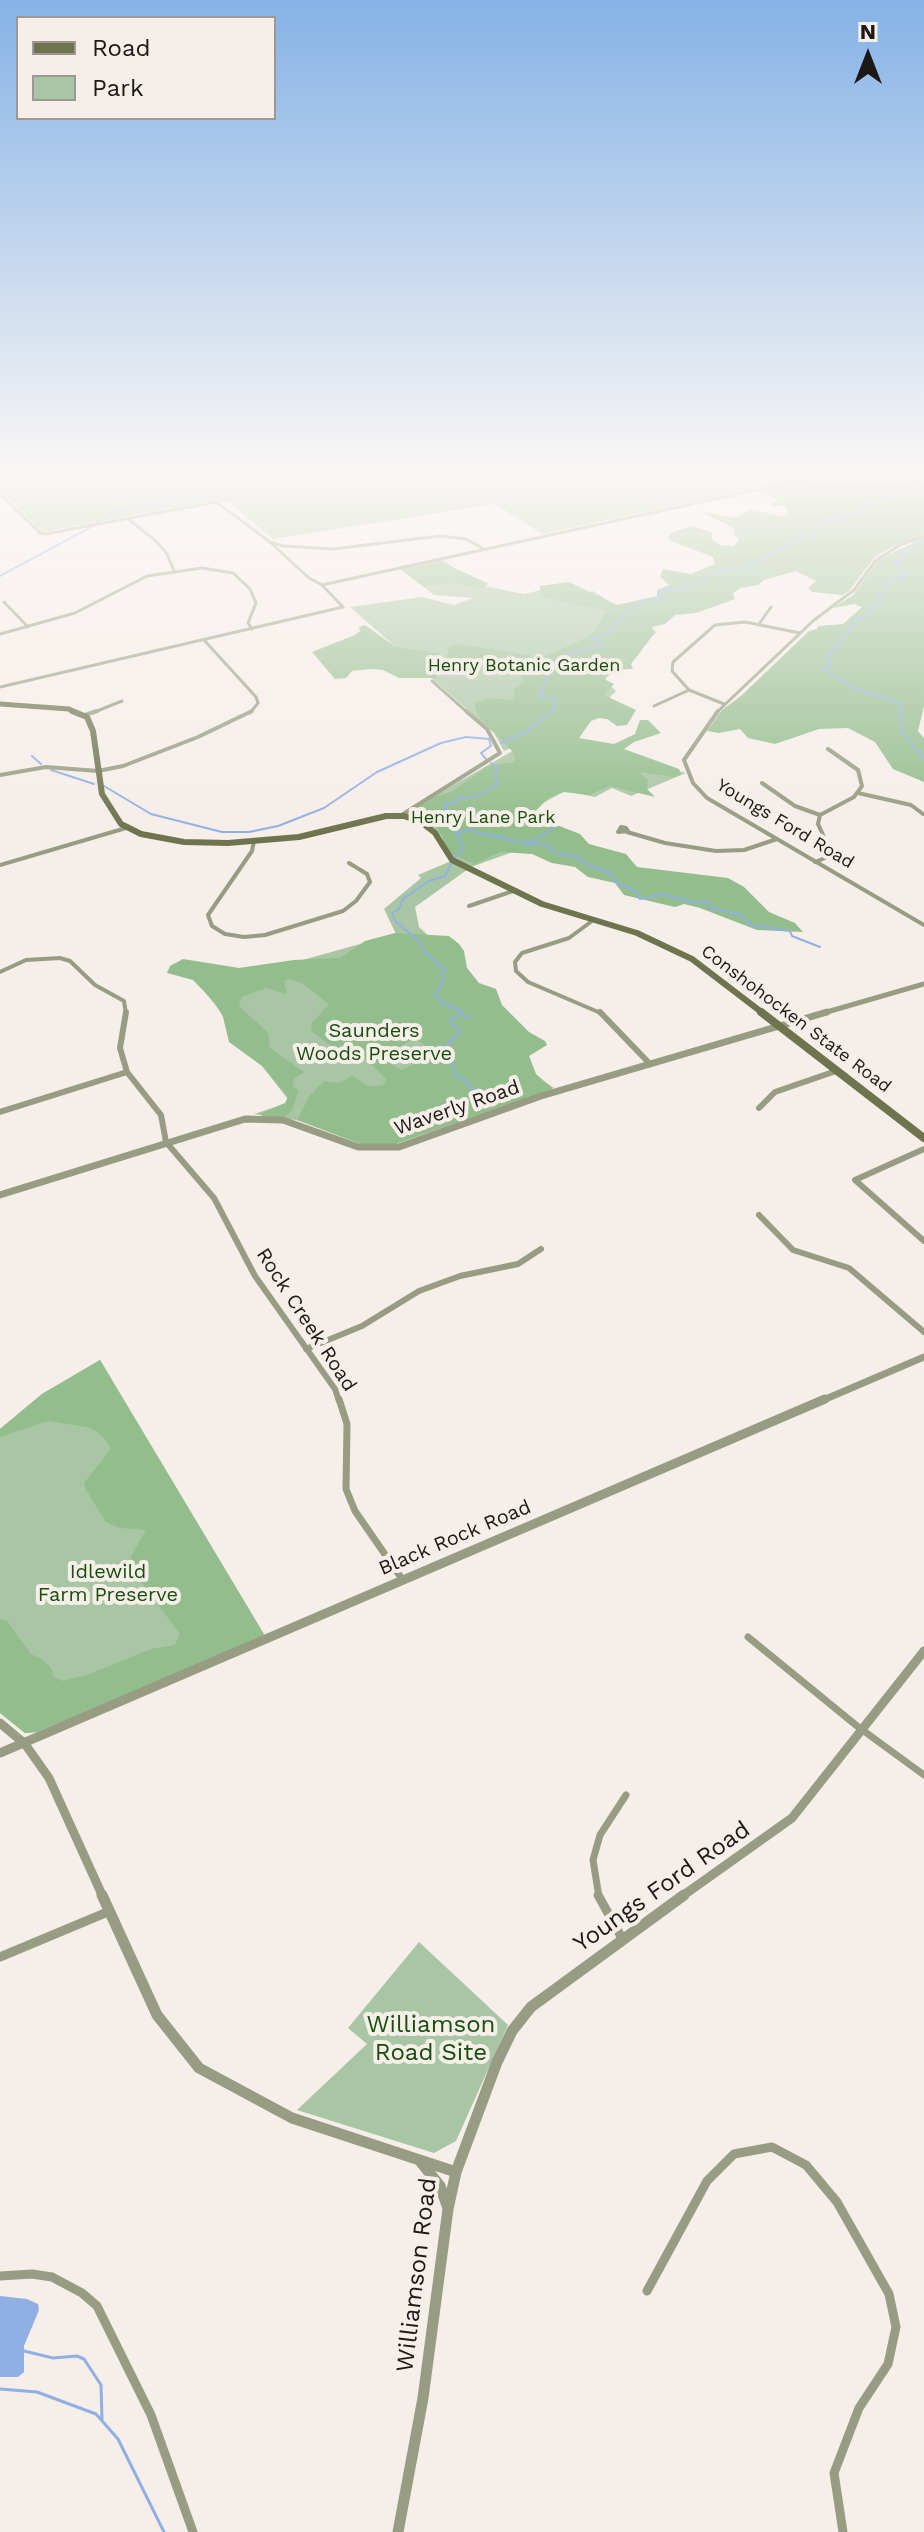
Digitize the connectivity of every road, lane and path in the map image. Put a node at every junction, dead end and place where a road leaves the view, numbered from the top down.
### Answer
1 (110, 594) edge
2 (252, 594) edge
3 (331, 594) edge
4 (849, 594) edge
5 (4, 602) dead end
6 (771, 607) dead end
7 (759, 624) junction
8 (28, 627) junction
9 (252, 629) junction
10 (800, 633) junction
11 (0, 634) edge
12 (204, 640) junction
13 (432, 681) dead end
14 (0, 687) edge
15 (689, 690) junction
16 (122, 701) dead end
17 (0, 704) edge
18 (724, 704) junction
19 (654, 706) dead end
20 (85, 715) junction
21 (828, 749) dead end
22 (98, 771) junction
23 (0, 775) edge
24 (762, 783) dead end
25 (858, 793) junction
26 (923, 814) edge
27 (820, 815) junction
28 (400, 816) junction
29 (126, 828) junction
30 (627, 832) dead end
31 (777, 839) junction
32 (254, 841) junction
33 (815, 862) junction
34 (349, 863) dead end
35 (0, 865) edge
36 (516, 890) junction
37 (469, 906) dead end
38 (592, 921) junction
39 (924, 925) edge
40 (0, 972) edge
41 (924, 984) edge
42 (780, 1026) junction
43 (650, 1064) junction
44 (837, 1070) junction
45 (127, 1072) junction
46 (759, 1108) dead end
47 (0, 1112) edge
48 (924, 1138) edge
49 (166, 1142) junction
50 (924, 1149) edge
51 (0, 1195) edge
52 (759, 1215) dead end
53 (924, 1241) edge
54 (541, 1249) dead end
55 (924, 1332) edge
56 (306, 1349) junction
57 (924, 1357) edge
58 (402, 1579) junction
59 (748, 1637) dead end
60 (924, 1651) edge
61 (0, 1723) edge
62 (863, 1730) junction
63 (25, 1744) junction
64 (0, 1753) edge
65 (924, 1775) edge
66 (626, 1795) dead end
67 (110, 1911) junction
68 (623, 1940) junction
69 (0, 1957) edge
70 (419, 2159) junction
71 (456, 2172) junction
72 (448, 2209) junction
73 (0, 2276) edge
74 (647, 2291) dead end
75 (193, 2532) edge
76 (398, 2532) edge
77 (843, 2532) edge

1 - 8 street
2 - 9 street
3 - 9 street
4 - 10 street, Youngs Ford Road
5 - 8 street
6 - 7 street
7 - 10 street
7 - 15 street
8 - 11 street
9 - 12 street
10 - 18 street, Youngs Ford Road
12 - 14 street
12 - 22 street
13 - 28 street
15 - 18 street
15 - 19 street
16 - 20 street
17 - 20 main road
18 - 31 street, Youngs Ford Road
20 - 22 main road
21 - 25 street
22 - 23 street
22 - 29 main road
24 - 27 street
25 - 26 street
25 - 27 street
27 - 33 street
28 - 32 main road
28 - 36 main road, Conshohocken State Road
29 - 32 main road
29 - 35 street
30 - 31 street
31 - 33 street, Youngs Ford Road
32 - 34 street
33 - 39 street, Youngs Ford Road
36 - 37 street
36 - 38 main road, Conshohocken State Road
38 - 42 main road, Conshohocken State Road
38 - 43 street
40 - 45 street
41 - 42 street, Waverly Road
42 - 43 street, Waverly Road
42 - 44 main road, Conshohocken State Road
43 - 49 street, Waverly Road
44 - 46 street
44 - 48 main road, Conshohocken State Road
45 - 47 street
45 - 49 street, Rock Creek Road
49 - 51 street, Waverly Road
49 - 56 street, Rock Creek Road
50 - 53 street
52 - 55 street
54 - 56 street
56 - 58 street, Rock Creek Road
57 - 58 street, Black Rock Road
58 - 63 street, Black Rock Road
59 - 62 street
60 - 62 street, Youngs Ford Road
61 - 63 street, Williamson Road
62 - 65 street
62 - 68 street, Youngs Ford Road
63 - 64 street, Black Rock Road
63 - 67 street, Williamson Road
66 - 68 street
67 - 69 street
67 - 70 street, Williamson Road
68 - 71 street, Youngs Ford Road
70 - 71 street, Williamson Road
70 - 72 street
71 - 72 street, Williamson Road
72 - 76 street, Williamson Road
73 - 75 street
74 - 77 street

